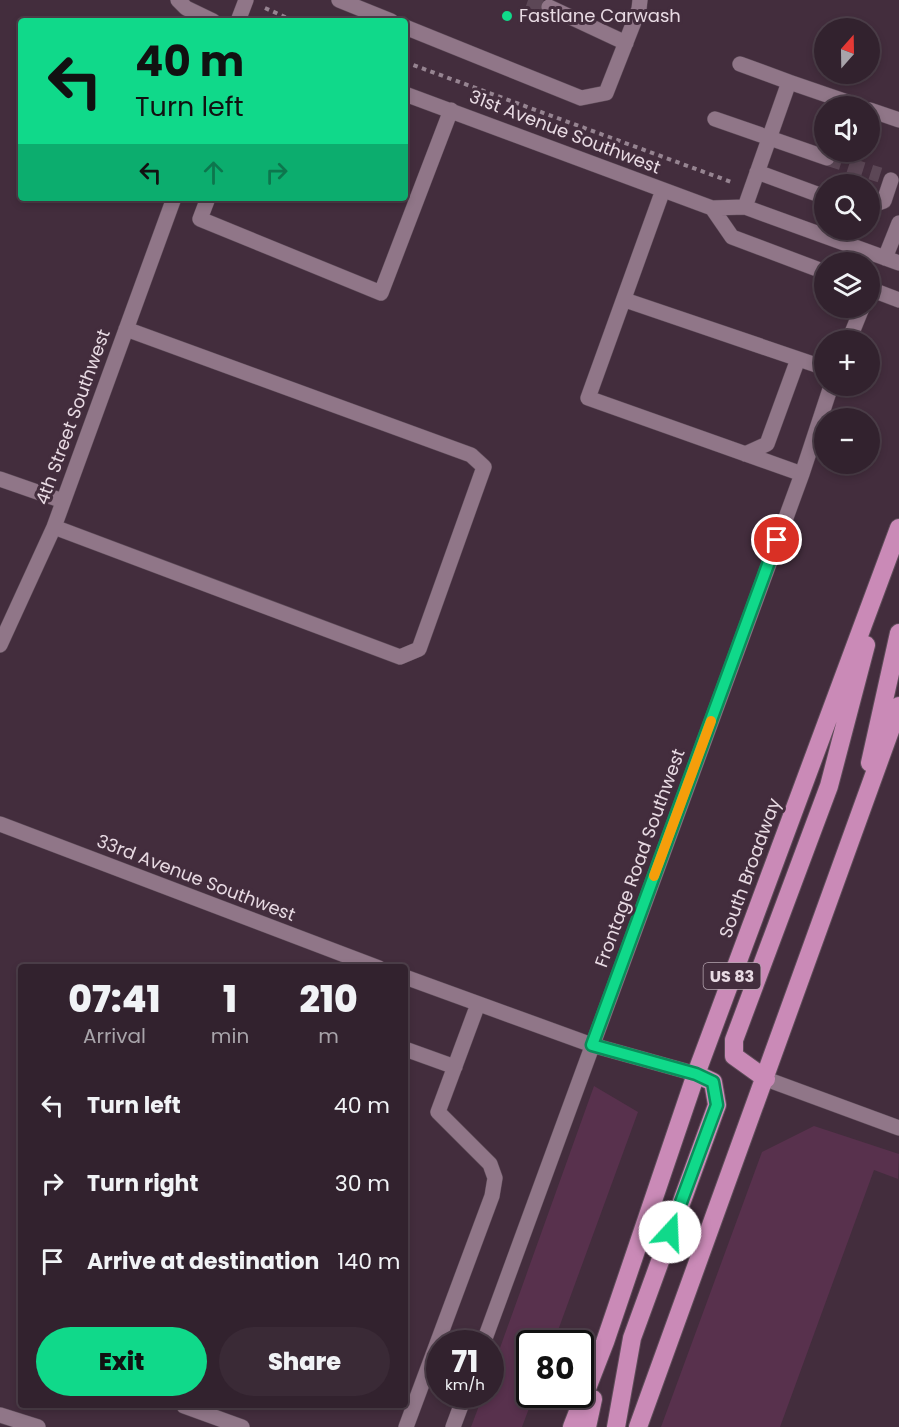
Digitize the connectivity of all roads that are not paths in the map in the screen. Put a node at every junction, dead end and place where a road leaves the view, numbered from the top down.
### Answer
1 (178, 0) edge
2 (339, 0) edge
3 (640, 0) edge
4 (252, 2) edge
5 (549, 8) tunnel mouth
6 (371, 17) edge
7 (207, 18) edge
8 (240, 18) edge
9 (408, 28) edge
10 (626, 43) junction
11 (740, 64) dead end
12 (789, 82) junction
13 (408, 95) edge
14 (830, 96) edge
15 (451, 110) junction
16 (880, 113) edge
17 (715, 119) dead end
18 (899, 120) edge
19 (769, 139) junction
20 (814, 154) edge
21 (757, 172) junction
22 (890, 179) edge
23 (663, 190) junction
24 (814, 193) edge
25 (173, 201) edge
26 (207, 201) edge
27 (880, 202) edge
28 (745, 207) junction
29 (711, 208) junction
30 (899, 223) edge
31 (892, 260) edge
32 (814, 268) edge
33 (880, 293) edge
34 (625, 300) junction
35 (899, 300) edge
36 (126, 329) junction
37 (798, 358) junction
38 (814, 364) edge
39 (828, 396) edge
40 (745, 454) junction
41 (802, 474) junction
42 (0, 478) edge
43 (63, 501) junction
44 (54, 528) junction
45 (896, 535) edge
46 (899, 633) edge
47 (0, 645) edge
48 (899, 706) edge
49 (863, 806) junction
50 (0, 824) edge
51 (358, 964) edge
52 (408, 978) edge
53 (478, 1005) junction
54 (592, 1045) junction
55 (408, 1050) edge
56 (455, 1067) junction
57 (696, 1074) junction
58 (766, 1079) junction
59 (899, 1128) edge
60 (488, 1330) edge
61 (605, 1342) junction
62 (190, 1408) edge
63 (460, 1408) edge
64 (0, 1415) edge
65 (38, 1427) edge
66 (242, 1427) edge
67 (406, 1427) edge
68 (453, 1427) edge
69 (572, 1427) edge
70 (587, 1427) edge
71 (616, 1427) edge
72 (638, 1427) edge

1 - 7 street
2 - 6 street
3 - 10 street
4 - 8 street
5 - 10 street
9 - 10 street
11 - 12 street
12 - 14 street
12 - 19 street
13 - 15 street, 31st Avenue Southwest
15 - 23 street, 31st Avenue Southwest
15 - 26 street
16 - 18 street
17 - 19 street
19 - 20 street
19 - 21 street
21 - 24 street
21 - 28 street
22 - 27 street
23 - 29 street, 31st Avenue Southwest
23 - 34 street
25 - 36 street, 4th Street Southwest
28 - 29 street, 31st Avenue Southwest
28 - 31 street, 31st Avenue Southwest
29 - 32 street
30 - 31 street
33 - 35 street
34 - 37 street
34 - 40 street
36 - 43 street, 4th Street Southwest
36 - 44 street
37 - 38 street
37 - 40 street
39 - 41 street, Frontage Road Southwest
40 - 41 street
41 - 54 street, Frontage Road Southwest
42 - 43 street
43 - 44 street, 4th Street Southwest
44 - 47 street, 4th Street Southwest
45 - 57 highway, South Broadway / US 83
45 - 58 highway
46 - 49 highway
48 - 49 highway
49 - 58 highway
50 - 51 street, 33rd Avenue Southwest
52 - 53 street
53 - 54 street
53 - 56 street
54 - 57 street
54 - 60 street, Frontage Road Southwest
55 - 56 street
56 - 67 street
57 - 61 highway, South Broadway / US 83
57 - 71 highway
58 - 59 street
58 - 72 highway
61 - 69 highway, South Broadway / US 83
61 - 70 highway
62 - 66 street
63 - 68 street
64 - 65 street

